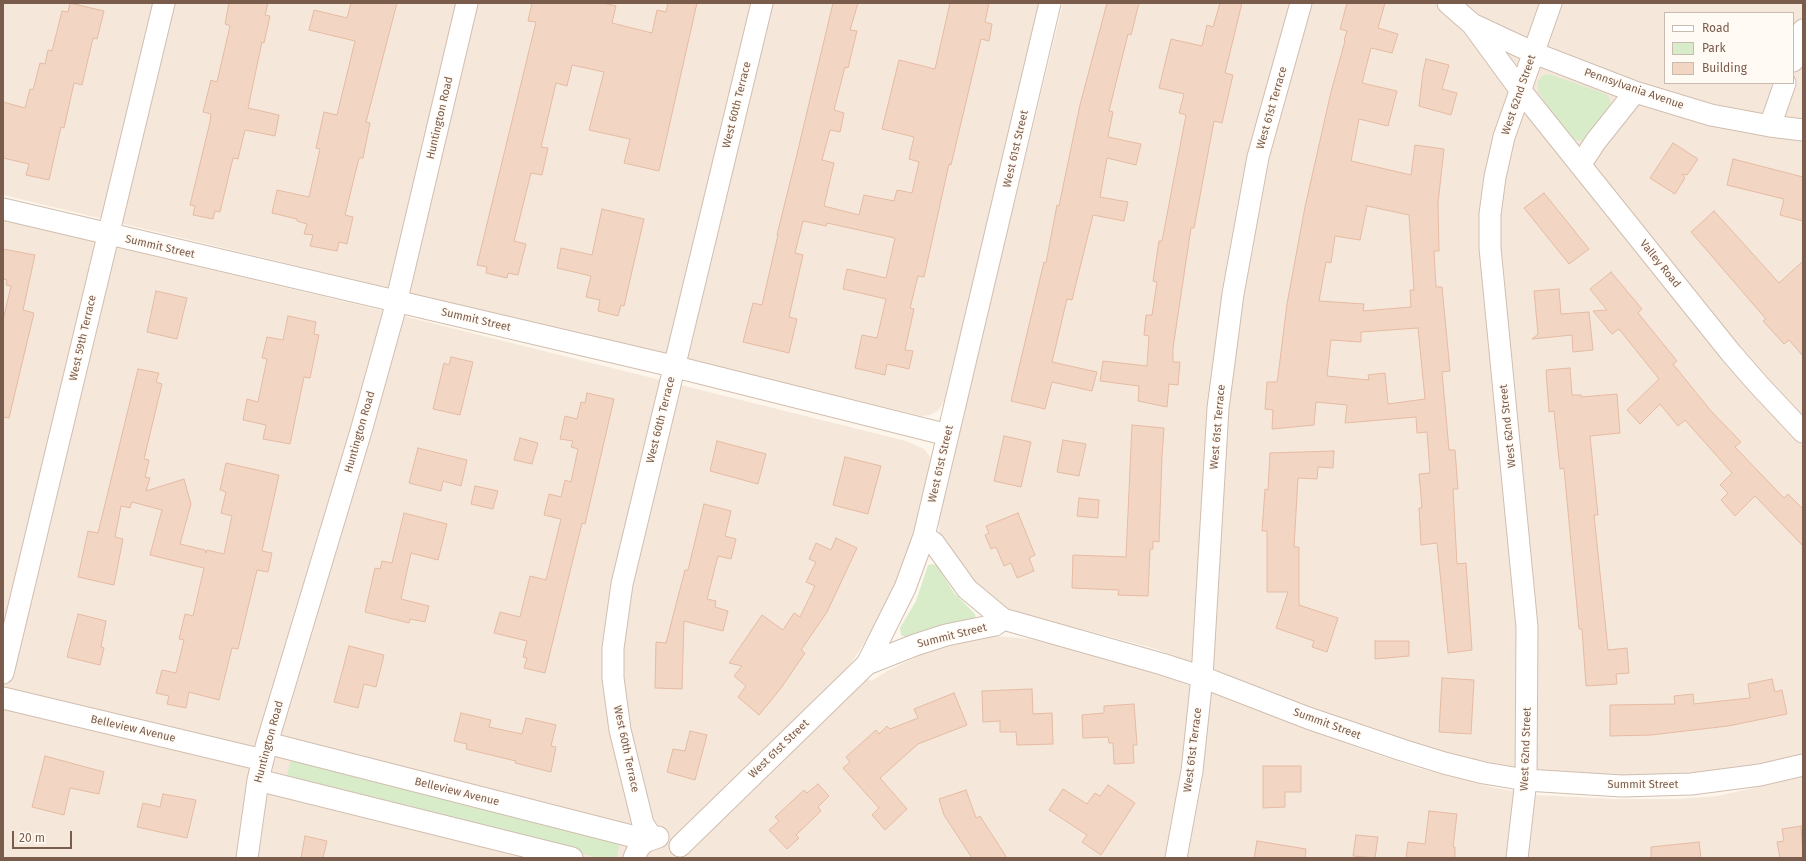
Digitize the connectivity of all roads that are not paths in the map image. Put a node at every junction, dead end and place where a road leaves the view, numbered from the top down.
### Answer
1 (164, 3) edge
2 (467, 3) edge
3 (762, 3) edge
4 (1050, 3) edge
5 (1301, 3) edge
6 (1448, 3) edge
7 (1551, 3) edge
8 (1472, 24) junction
9 (1803, 30) edge
10 (1534, 53) junction
11 (1794, 58) edge
12 (1785, 84) edge
13 (1521, 91) junction
14 (1635, 92) junction
15 (1770, 126) junction
16 (1803, 130) edge
17 (1580, 165) junction
18 (3, 209) edge
19 (108, 234) junction
20 (397, 302) junction
21 (674, 366) junction
22 (1803, 432) edge
23 (948, 435) junction
24 (924, 536) junction
25 (1003, 619) junction
26 (866, 664) junction
27 (3, 673) edge
28 (1202, 676) junction
29 (3, 698) edge
30 (263, 761) junction
31 (1803, 765) edge
32 (1526, 780) junction
33 (650, 839) junction
34 (683, 852) edge
35 (247, 858) edge
36 (572, 858) edge
37 (634, 858) edge
38 (1176, 858) edge
39 (1517, 858) edge

1 - 19 street, West 59th Terrace
2 - 20 street, Huntington Road
3 - 21 street, West 60th Terrace
4 - 23 street, West 61st Street
5 - 28 street, West 61st Terrace
6 - 8 street, Pennsylvania Avenue
7 - 10 street, West 62nd Street
8 - 10 street, Pennsylvania Avenue
8 - 13 street, Pennsylvania Avenue
9 - 11 street
10 - 13 street, West 62nd Street
10 - 14 street, Pennsylvania Avenue
12 - 15 street
13 - 17 street, Valley Road
13 - 32 street, West 62nd Street
14 - 15 street, Pennsylvania Avenue
14 - 17 street
15 - 16 street, Pennsylvania Avenue
17 - 22 street, Valley Road
18 - 19 street, Summit Street
19 - 20 street, Summit Street
19 - 27 street, West 59th Terrace
20 - 21 street, Summit Street
20 - 30 street, Huntington Road
21 - 23 street, Summit Street
21 - 33 street, West 60th Terrace
23 - 24 street, West 61st Street
24 - 25 street
24 - 26 street, West 61st Street
25 - 26 street, Summit Street
25 - 28 street, Summit Street
26 - 34 street, West 61st Street
28 - 32 street, Summit Street
28 - 38 street, West 61st Terrace
29 - 30 street, Belleview Avenue
30 - 33 street, Belleview Avenue
30 - 35 street, Huntington Road
30 - 36 street, Belleview Avenue
31 - 32 street, Summit Street
32 - 39 street, West 62nd Street
33 - 34 street, Belleview Avenue
33 - 37 street

